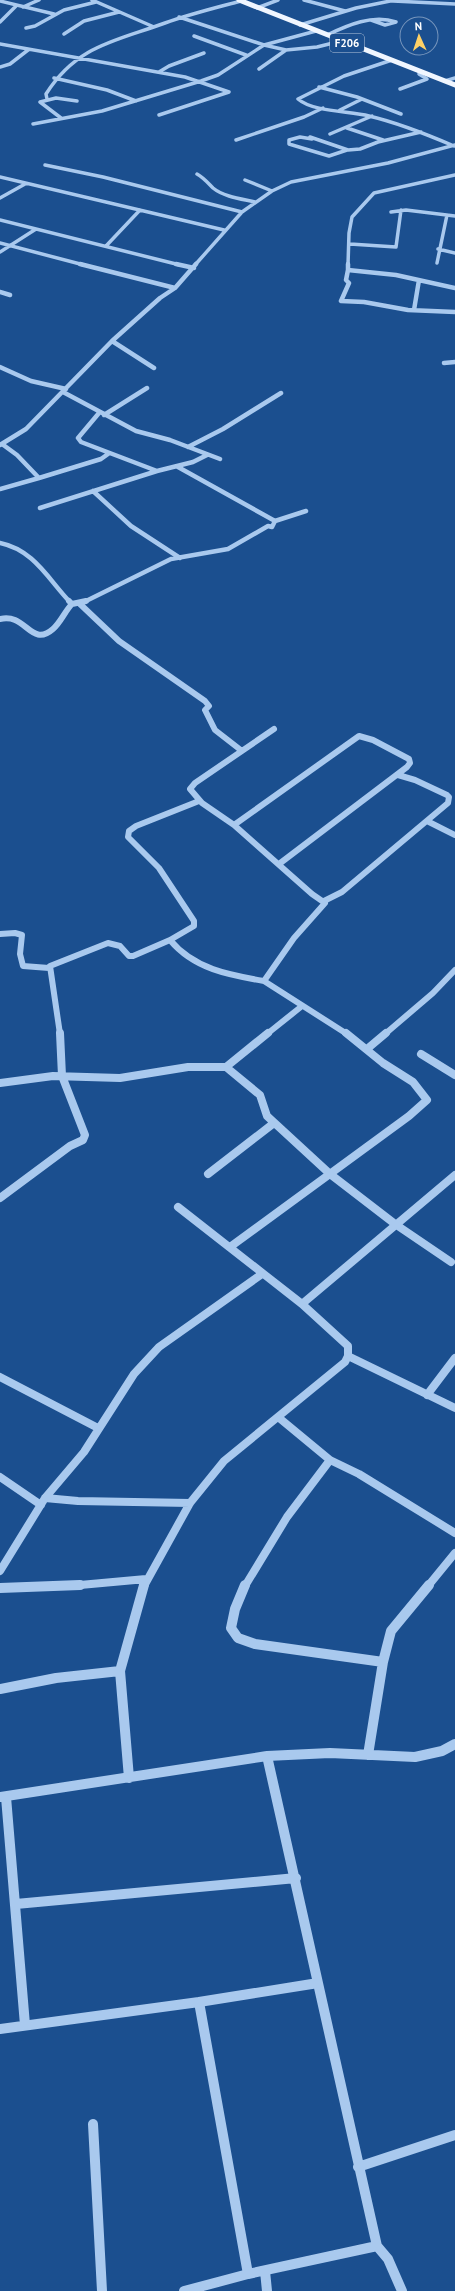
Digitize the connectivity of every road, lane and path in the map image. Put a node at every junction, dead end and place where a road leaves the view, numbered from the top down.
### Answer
1 (39, 0) edge
2 (91, 0) edge
3 (278, 0) edge
4 (304, 0) edge
5 (394, 0) edge
6 (0, 1) edge
7 (240, 1) edge
8 (96, 2) junction
9 (455, 4) edge
10 (16, 6) junction
11 (22, 7) junction
12 (257, 8) junction
13 (344, 11) junction
14 (119, 12) junction
15 (54, 14) junction
16 (179, 17) junction
17 (371, 20) junction
18 (0, 22) edge
19 (300, 25) junction
20 (154, 27) junction
21 (26, 28) dead end
22 (316, 31) junction
23 (64, 34) dead end
24 (326, 35) junction
25 (194, 36) dead end
26 (341, 40) junction
27 (0, 44) edge
28 (264, 45) junction
29 (28, 50) junction
30 (286, 50) junction
31 (204, 53) dead end
32 (246, 55) junction
33 (82, 57) junction
34 (392, 60) junction
35 (0, 67) edge
36 (259, 69) dead end
37 (420, 71) junction
38 (159, 72) junction
39 (54, 78) junction
40 (455, 78) edge
41 (201, 81) junction
42 (445, 81) junction
43 (455, 84) edge
44 (319, 87) junction
45 (400, 89) dead end
46 (47, 99) junction
47 (362, 99) junction
48 (77, 101) dead end
49 (136, 101) junction
50 (323, 108) junction
51 (340, 110) junction
52 (401, 114) dead end
53 (159, 115) dead end
54 (372, 116) junction
55 (62, 118) junction
56 (33, 124) dead end
57 (347, 128) junction
58 (421, 132) junction
59 (330, 134) dead end
60 (236, 140) dead end
61 (385, 141) junction
62 (454, 146) edge
63 (348, 150) junction
64 (45, 165) dead end
65 (197, 174) dead end
66 (455, 176) edge
67 (0, 177) edge
68 (245, 180) dead end
69 (25, 184) junction
70 (272, 191) junction
71 (0, 198) edge
72 (255, 202) junction
73 (140, 210) junction
74 (401, 210) junction
75 (242, 212) junction
76 (391, 212) dead end
77 (447, 215) junction
78 (455, 216) edge
79 (0, 220) edge
80 (36, 229) junction
81 (224, 230) junction
82 (0, 243) edge
83 (350, 244) junction
84 (10, 246) junction
85 (106, 246) junction
86 (438, 249) junction
87 (0, 252) edge
88 (455, 253) edge
89 (437, 263) dead end
90 (194, 268) junction
91 (348, 270) junction
92 (419, 280) junction
93 (175, 288) junction
94 (455, 288) edge
95 (0, 292) edge
96 (10, 295) dead end
97 (414, 310) junction
98 (455, 312) edge
99 (112, 341) junction
100 (455, 362) edge
101 (444, 363) dead end
102 (0, 367) edge
103 (154, 368) dead end
104 (147, 388) dead end
105 (64, 391) junction
106 (282, 393) dead end
107 (101, 414) junction
108 (1, 444) edge
109 (188, 447) junction
110 (108, 454) junction
111 (207, 455) junction
112 (220, 459) dead end
113 (178, 467) junction
114 (157, 471) junction
115 (39, 478) junction
116 (0, 489) edge
117 (93, 491) junction
118 (40, 508) dead end
119 (306, 511) dead end
120 (275, 521) junction
121 (0, 543) edge
122 (180, 558) junction
123 (72, 604) junction
124 (80, 604) junction
125 (0, 618) edge
126 (274, 729) dead end
127 (242, 751) junction
128 (398, 775) junction
129 (199, 801) junction
130 (427, 821) junction
131 (234, 825) junction
132 (455, 835) edge
133 (279, 864) junction
134 (324, 901) junction
135 (0, 934) edge
136 (170, 940) junction
137 (49, 968) junction
138 (455, 970) edge
139 (264, 981) junction
140 (302, 1006) junction
141 (367, 1049) junction
142 (420, 1054) dead end
143 (226, 1067) junction
144 (455, 1075) edge
145 (62, 1076) junction
146 (0, 1083) edge
147 (274, 1123) junction
148 (208, 1174) dead end
149 (330, 1174) junction
150 (455, 1175) edge
151 (2, 1195) edge
152 (178, 1207) dead end
153 (394, 1224) junction
154 (230, 1247) junction
155 (451, 1262) dead end
156 (262, 1274) junction
157 (302, 1304) junction
158 (348, 1356) junction
159 (455, 1358) edge
160 (0, 1378) edge
161 (427, 1394) junction
162 (455, 1408) edge
163 (278, 1417) junction
164 (98, 1428) junction
165 (330, 1460) junction
166 (0, 1477) edge
167 (43, 1501) junction
168 (190, 1503) junction
169 (455, 1533) edge
170 (455, 1553) edge
171 (0, 1571) edge
172 (146, 1579) junction
173 (0, 1588) edge
174 (383, 1662) junction
175 (120, 1671) junction
176 (0, 1689) edge
177 (455, 1744) edge
178 (368, 1755) junction
179 (267, 1756) junction
180 (129, 1778) junction
181 (3, 1797) edge
182 (296, 1878) junction
183 (16, 1904) junction
184 (318, 1983) junction
185 (200, 2002) junction
186 (25, 2025) junction
187 (0, 2029) edge
188 (93, 2124) dead end
189 (455, 2135) edge
190 (358, 2167) junction
191 (377, 2246) junction
192 (264, 2271) junction
193 (248, 2274) junction
194 (102, 2291) edge
195 (184, 2291) edge
196 (267, 2291) edge
197 (402, 2291) edge

1 - 11 street
2 - 8 street
3 - 12 street
4 - 13 street
5 - 9 street
5 - 13 street
6 - 10 street
7 - 12 main road, F206
7 - 16 street
8 - 14 street
8 - 15 street
10 - 11 street
10 - 18 street
11 - 15 street
12 - 19 main road, F206
13 - 19 street
14 - 20 street
14 - 23 street
15 - 21 street
16 - 20 street
16 - 28 street
17 - 17 street
17 - 24 street
19 - 22 main road, F206
20 - 33 street
22 - 24 main road, F206
22 - 28 street
24 - 26 main road, F206
25 - 32 street
26 - 30 street
26 - 34 main road, F206
27 - 29 street
28 - 30 street
28 - 32 street
29 - 33 street
29 - 35 street
30 - 36 street
31 - 38 street
32 - 41 street
33 - 38 street
33 - 39 street
34 - 37 main road, F206
34 - 44 street
37 - 42 main road, F206
37 - 45 street
38 - 41 street
39 - 46 street
39 - 49 street
40 - 42 street
41 - 49 street
41 - 53 street
42 - 43 main road, F206
44 - 47 street
44 - 50 street
46 - 48 street
46 - 55 street
47 - 51 street
47 - 52 street
49 - 55 street
50 - 51 street
50 - 60 street
51 - 54 street
54 - 57 street
54 - 58 street
55 - 56 street
57 - 59 street
57 - 61 street
58 - 61 street
58 - 62 street
61 - 63 street
62 - 70 street
63 - 63 street
64 - 75 street
65 - 72 street
66 - 83 street
67 - 69 street
68 - 70 street
69 - 71 street
69 - 73 street
70 - 72 street
72 - 75 street
73 - 81 street
73 - 85 street
74 - 76 street
74 - 77 street
74 - 83 street
75 - 81 street
77 - 78 street
77 - 86 street
79 - 80 street
80 - 84 street
80 - 85 street
81 - 90 street
82 - 84 street
83 - 91 street
84 - 87 street
84 - 93 street
85 - 90 street
86 - 88 street
86 - 89 street
90 - 93 street
91 - 92 street
91 - 97 street
92 - 94 street
92 - 97 street
93 - 99 street
95 - 96 street
97 - 98 street
99 - 103 street
99 - 105 street
100 - 101 street
102 - 105 street
104 - 107 street
105 - 107 street
105 - 108 street
106 - 109 street
107 - 109 street
107 - 110 street
108 - 115 street
109 - 111 street
110 - 114 street
110 - 115 street
111 - 112 street
111 - 113 street
113 - 114 street
113 - 120 street
114 - 117 street
115 - 116 street
117 - 118 street
117 - 122 street
119 - 120 street
120 - 122 street
121 - 123 street
122 - 124 street
123 - 124 street
123 - 125 street
124 - 127 street
126 - 127 street
127 - 129 street
128 - 130 street
128 - 131 street
128 - 133 street
129 - 131 street
129 - 136 street
130 - 132 street
130 - 134 street
131 - 133 street
133 - 134 street
134 - 139 street
135 - 137 street
136 - 137 street
136 - 139 street
137 - 145 street
138 - 141 street
139 - 140 street
140 - 141 street
140 - 143 street
141 - 149 street
142 - 144 street
143 - 145 street
143 - 147 street
145 - 146 street
145 - 151 street
147 - 148 street
147 - 149 street
149 - 153 street
149 - 154 street
150 - 153 street
152 - 154 street
153 - 155 street
153 - 157 street
154 - 156 street
156 - 157 street
156 - 164 street
157 - 158 street
158 - 161 street
158 - 163 street
159 - 161 street
160 - 164 street
161 - 162 street
163 - 165 street
163 - 168 street
164 - 167 street
165 - 169 street
165 - 174 street
166 - 167 street
167 - 168 street
167 - 171 street
168 - 172 street
170 - 174 street
172 - 173 street
172 - 175 street
174 - 178 street
175 - 176 street
175 - 180 street
177 - 178 street
178 - 179 street
179 - 180 street
179 - 182 street
180 - 181 street
181 - 183 street
182 - 183 street
182 - 184 street
183 - 186 street
184 - 185 street
184 - 190 street
185 - 186 street
185 - 193 street
186 - 187 street
188 - 194 street
189 - 190 street
190 - 191 street
191 - 192 street
191 - 197 street
192 - 193 street
192 - 196 street
193 - 195 street

